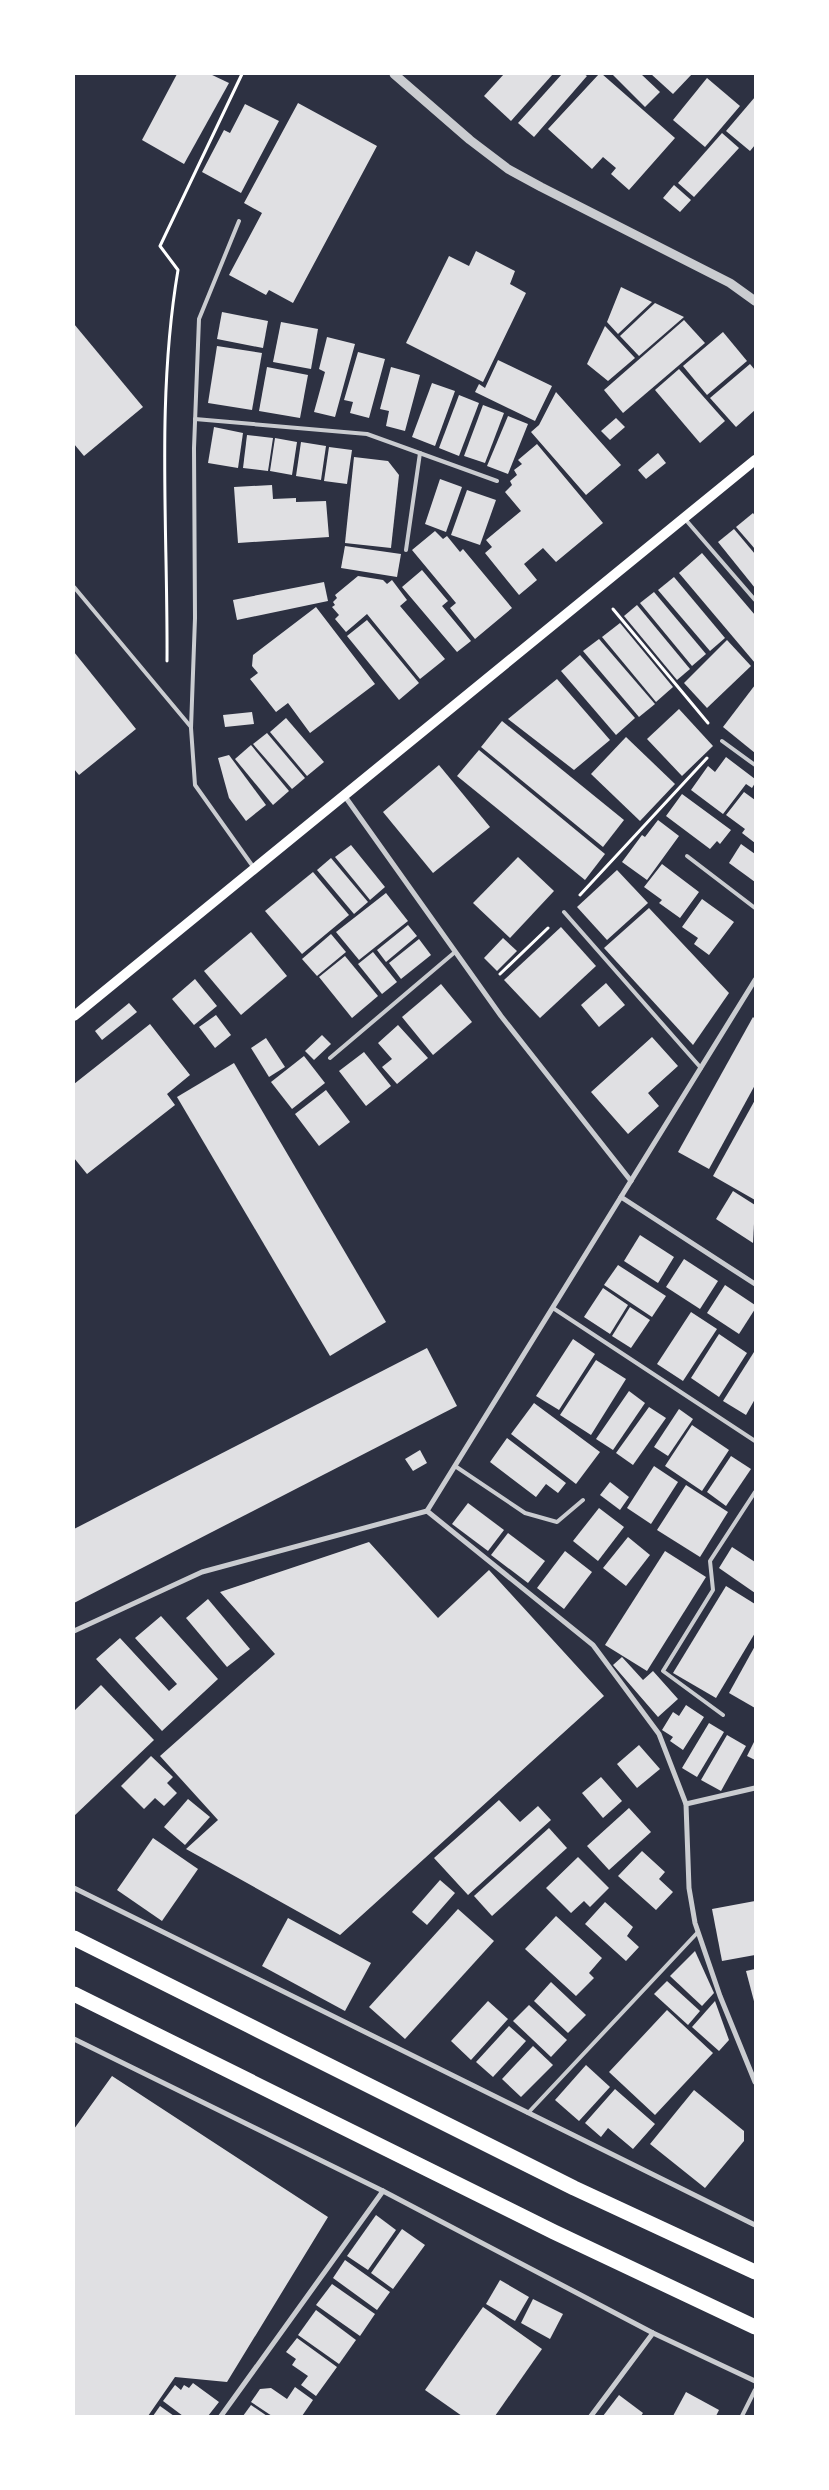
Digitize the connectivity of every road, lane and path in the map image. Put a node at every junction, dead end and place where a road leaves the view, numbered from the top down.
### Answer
1 (394, 74) edge
2 (239, 221) dead end
3 (755, 301) edge
4 (195, 419) junction
5 (420, 453) junction
6 (755, 460) edge
7 (497, 481) dead end
8 (684, 518) junction
9 (406, 550) dead end
10 (74, 587) edge
11 (596, 589) junction
12 (755, 600) edge
13 (191, 728) junction
14 (722, 741) junction
15 (755, 765) edge
16 (344, 795) junction
17 (687, 856) dead end
18 (254, 868) junction
19 (755, 908) edge
20 (564, 912) junction
21 (455, 952) junction
22 (755, 980) edge
23 (753, 989) edge
24 (483, 991) junction
25 (74, 1016) edge
26 (330, 1058) dead end
27 (701, 1068) junction
28 (631, 1181) junction
29 (621, 1197) junction
30 (755, 1284) edge
31 (553, 1308) junction
32 (755, 1441) edge
33 (455, 1466) junction
34 (755, 1492) edge
35 (583, 1500) dead end
36 (428, 1511) junction
37 (74, 1631) edge
38 (723, 1715) dead end
39 (755, 1788) edge
40 (686, 1804) junction
41 (74, 1888) edge
42 (698, 1932) junction
43 (74, 1938) edge
44 (74, 1994) edge
45 (74, 2039) edge
46 (755, 2082) edge
47 (528, 2113) junction
48 (383, 2191) junction
49 (755, 2225) edge
50 (755, 2272) edge
51 (755, 2327) edge
52 (652, 2333) junction
53 (755, 2382) edge
54 (755, 2390) edge
55 (221, 2416) edge
56 (591, 2416) edge
57 (742, 2416) edge

1 - 3 street
2 - 4 lane
4 - 5 lane
4 - 13 lane
5 - 7 lane
5 - 9 lane
6 - 8 main road
8 - 11 main road
8 - 12 lane
10 - 13 lane
11 - 14 path
11 - 16 main road
13 - 18 lane
14 - 15 lane
14 - 20 path
16 - 18 main road
16 - 21 street
17 - 19 lane
18 - 25 main road
20 - 24 path
20 - 27 lane
21 - 24 street
21 - 26 lane
22 - 23 street
23 - 27 street
24 - 28 street
27 - 28 street
28 - 29 street
29 - 30 street
29 - 31 street
31 - 32 lane
31 - 33 street
33 - 35 lane
33 - 36 street
34 - 38 lane
36 - 37 street
36 - 40 street
39 - 40 street
40 - 42 street
41 - 47 street
42 - 46 street
42 - 47 lane
43 - 50 highway
44 - 51 highway
45 - 48 street
47 - 49 street
48 - 52 street
48 - 55 street
52 - 53 street
52 - 56 street
54 - 57 lane

